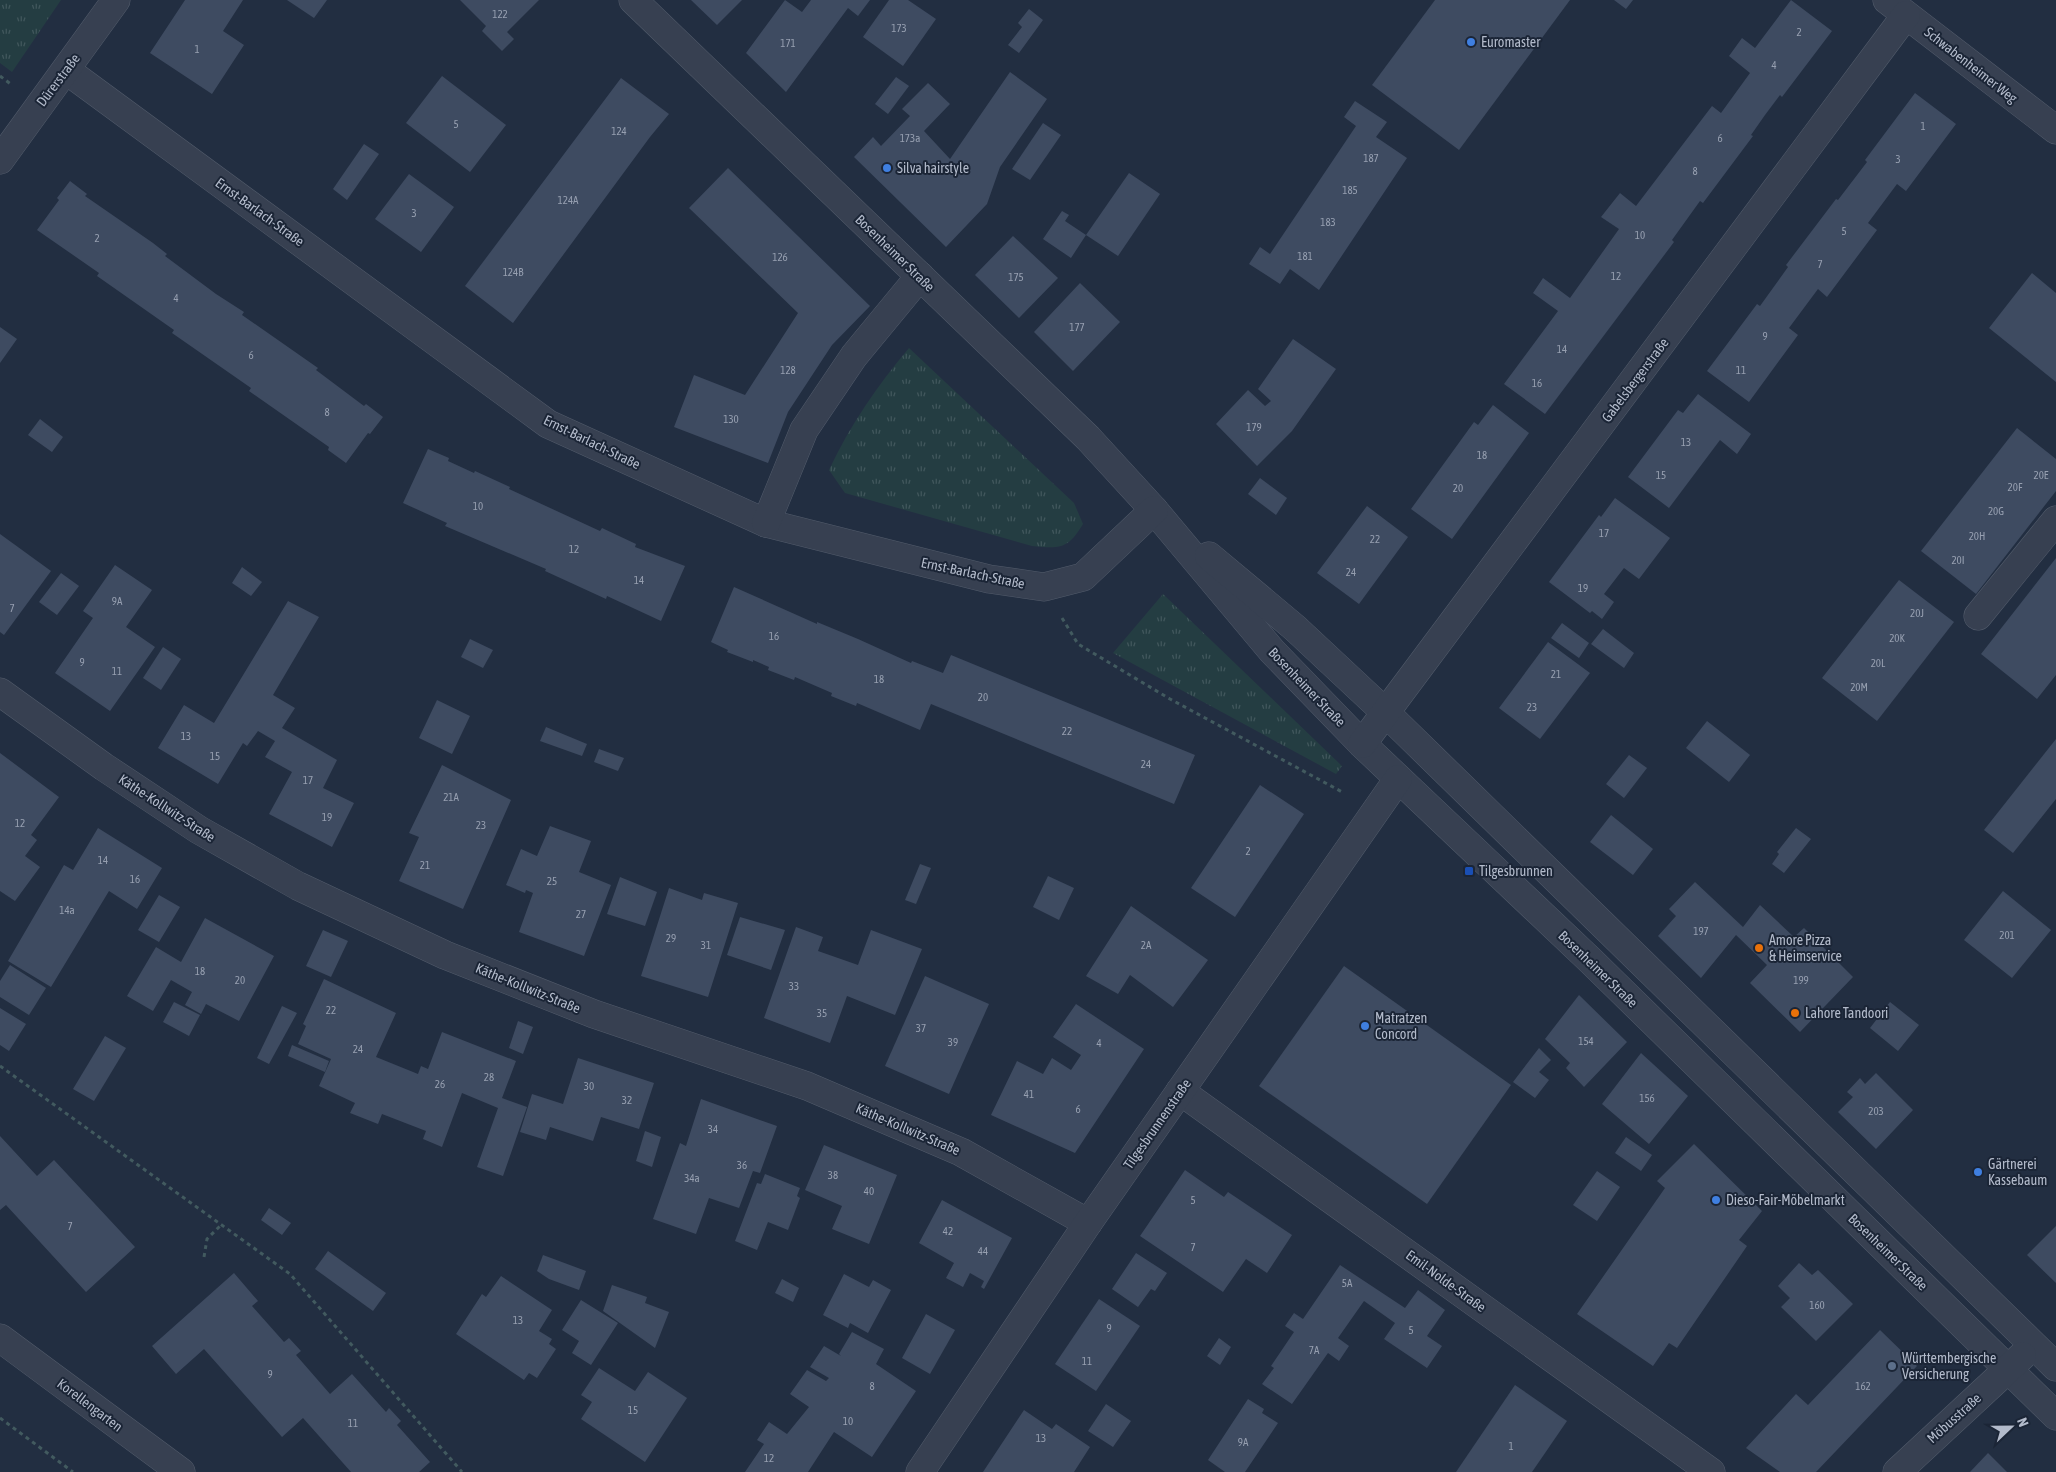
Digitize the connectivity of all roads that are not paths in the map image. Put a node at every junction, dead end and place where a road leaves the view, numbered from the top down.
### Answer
1 (116, 0) edge
2 (633, 0) edge
3 (1896, 7) edge
4 (66, 70) junction
5 (2056, 130) edge
6 (0, 160) edge
7 (920, 276) junction
8 (1154, 510) junction
9 (2056, 520) edge
10 (766, 523) junction
11 (1978, 616) dead end
12 (0, 692) edge
13 (1386, 713) junction
14 (1362, 744) junction
15 (1398, 779) junction
16 (1180, 1091) junction
17 (1088, 1222) junction
18 (0, 1338) edge
19 (2034, 1345) junction
20 (2056, 1366) edge
21 (2008, 1369) junction
22 (2056, 1416) edge
23 (181, 1472) edge
24 (920, 1472) edge
25 (1711, 1472) edge
26 (1897, 1472) edge

1 - 4 street, Dürerstraße
2 - 7 street, Bosenheimer Straße
3 - 5 street, Schwabenheimer Weg
3 - 13 street, Gabelsbergerstraße
4 - 6 street, Dürerstraße
4 - 10 street, Ernst-Barlach-Straße
7 - 8 street, Bosenheimer Straße
7 - 10 street
8 - 10 street, Ernst-Barlach-Straße
8 - 13 street, Bosenheimer Straße
8 - 14 street, Bosenheimer Straße
9 - 11 street
12 - 17 street, Käthe-Kollwitz-Straße
13 - 14 street, Gabelsbergerstraße
13 - 19 street, Bosenheimer Straße
14 - 15 street, Bosenheimer Straße
15 - 16 street, Tilgesbrunnenstraße
15 - 21 street, Bosenheimer Straße
16 - 17 street, Tilgesbrunnenstraße
16 - 25 street, Emil-Nolde-Straße
17 - 24 street, Tilgesbrunnenstraße
18 - 23 street, Korellengarten
19 - 20 street, Bosenheimer Straße
19 - 21 street, Möbusstraße
21 - 22 street, Bosenheimer Straße
21 - 26 street, Möbusstraße

